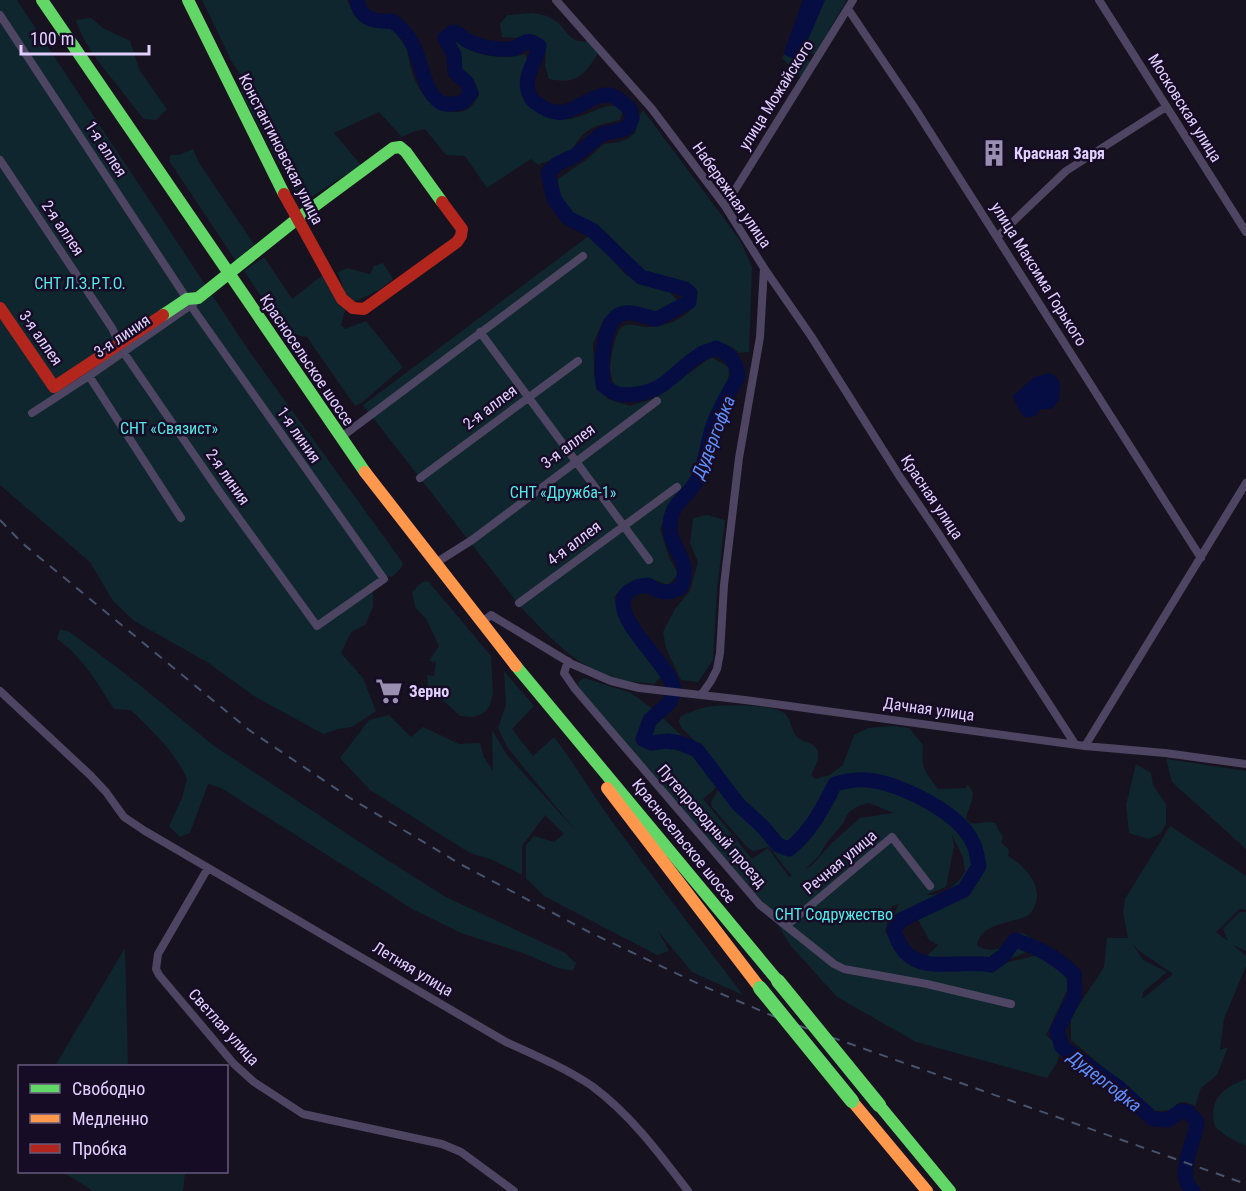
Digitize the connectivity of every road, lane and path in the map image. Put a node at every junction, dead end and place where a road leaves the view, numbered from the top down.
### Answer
1 (42, 0) edge
2 (188, 0) edge
3 (556, 0) edge
4 (853, 0) edge
5 (1112, 0) edge
6 (1101, 3) edge
7 (848, 9) junction
8 (0, 15) edge
9 (1166, 107) junction
10 (0, 160) edge
11 (725, 206) junction
12 (297, 219) junction
13 (1246, 232) edge
14 (998, 237) junction
15 (583, 256) dead end
16 (764, 268) junction
17 (228, 272) junction
18 (192, 301) junction
19 (0, 308) edge
20 (480, 332) junction
21 (122, 348) junction
22 (578, 361) dead end
23 (89, 376) junction
24 (528, 398) junction
25 (657, 401) dead end
26 (32, 413) dead end
27 (340, 438) junction
28 (576, 461) junction
29 (420, 478) dead end
30 (1246, 483) edge
31 (677, 487) dead end
32 (181, 518) dead end
33 (624, 525) junction
34 (1201, 558) junction
35 (649, 560) dead end
36 (434, 564) junction
37 (519, 603) dead end
38 (481, 622) junction
39 (317, 626) joint
40 (568, 661) junction
41 (0, 691) edge
42 (700, 695) junction
43 (566, 722) junction
44 (1075, 744) junction
45 (1085, 746) junction
46 (1246, 764) edge
47 (208, 868) junction
48 (930, 886) dead end
49 (786, 926) junction
50 (1011, 1004) dead end
51 (514, 1191) edge
52 (688, 1191) edge
53 (927, 1191) edge
54 (950, 1191) edge

1 - 17 main road, Красносельское шоссе
2 - 12 main road, Константиновская улица
3 - 11 street, Набережная улица
4 - 7 street, улица Можайского
5 - 6 street
6 - 9 street, Московская улица
7 - 11 street, улица Можайского
7 - 14 street, улица Максима Горького
8 - 18 street, 1-я аллея
9 - 13 street, Московская улица
9 - 14 street
10 - 21 street, 2-я аллея
11 - 16 street, Набережная улица
12 - 12 main road, Константиновская улица
12 - 17 main road
14 - 34 street, улица Максима Горького
15 - 20 street
16 - 42 street, Набережная улица
16 - 44 street, Красная улица
17 - 18 main road
17 - 27 main road, Красносельское шоссе
18 - 21 main road
18 - 39 street, 1-я линия
19 - 21 main road, 3-я аллея
20 - 24 street
20 - 27 street
21 - 23 street, 3-я линия
21 - 39 street, 2-я линия
22 - 24 street, 2-я аллея
23 - 26 street
23 - 32 street, 3-я линия
24 - 28 street
24 - 29 street, 2-я аллея
25 - 28 street, 3-я аллея
27 - 36 main road, Красносельское шоссе
28 - 33 street
28 - 36 street, 3-я аллея
30 - 34 street
31 - 33 street, 4-я аллея
33 - 35 street
33 - 37 street, 4-я аллея
34 - 45 street
36 - 38 main road, Красносельское шоссе
38 - 40 street, Дачная улица
38 - 43 main road, Красносельское шоссе
40 - 42 street, Дачная улица
40 - 49 street, Путепроводный проезд
41 - 47 street, Летняя улица
42 - 44 street, Дачная улица
43 - 53 main road, Красносельское шоссе, bridge
43 - 54 main road, Красносельское шоссе, bridge
44 - 45 street, Дачная улица
45 - 46 street, Дачная улица
47 - 51 street, Светлая улица
47 - 52 street, Летняя улица
48 - 49 street, Речная улица
49 - 50 street, Путепроводный проезд

